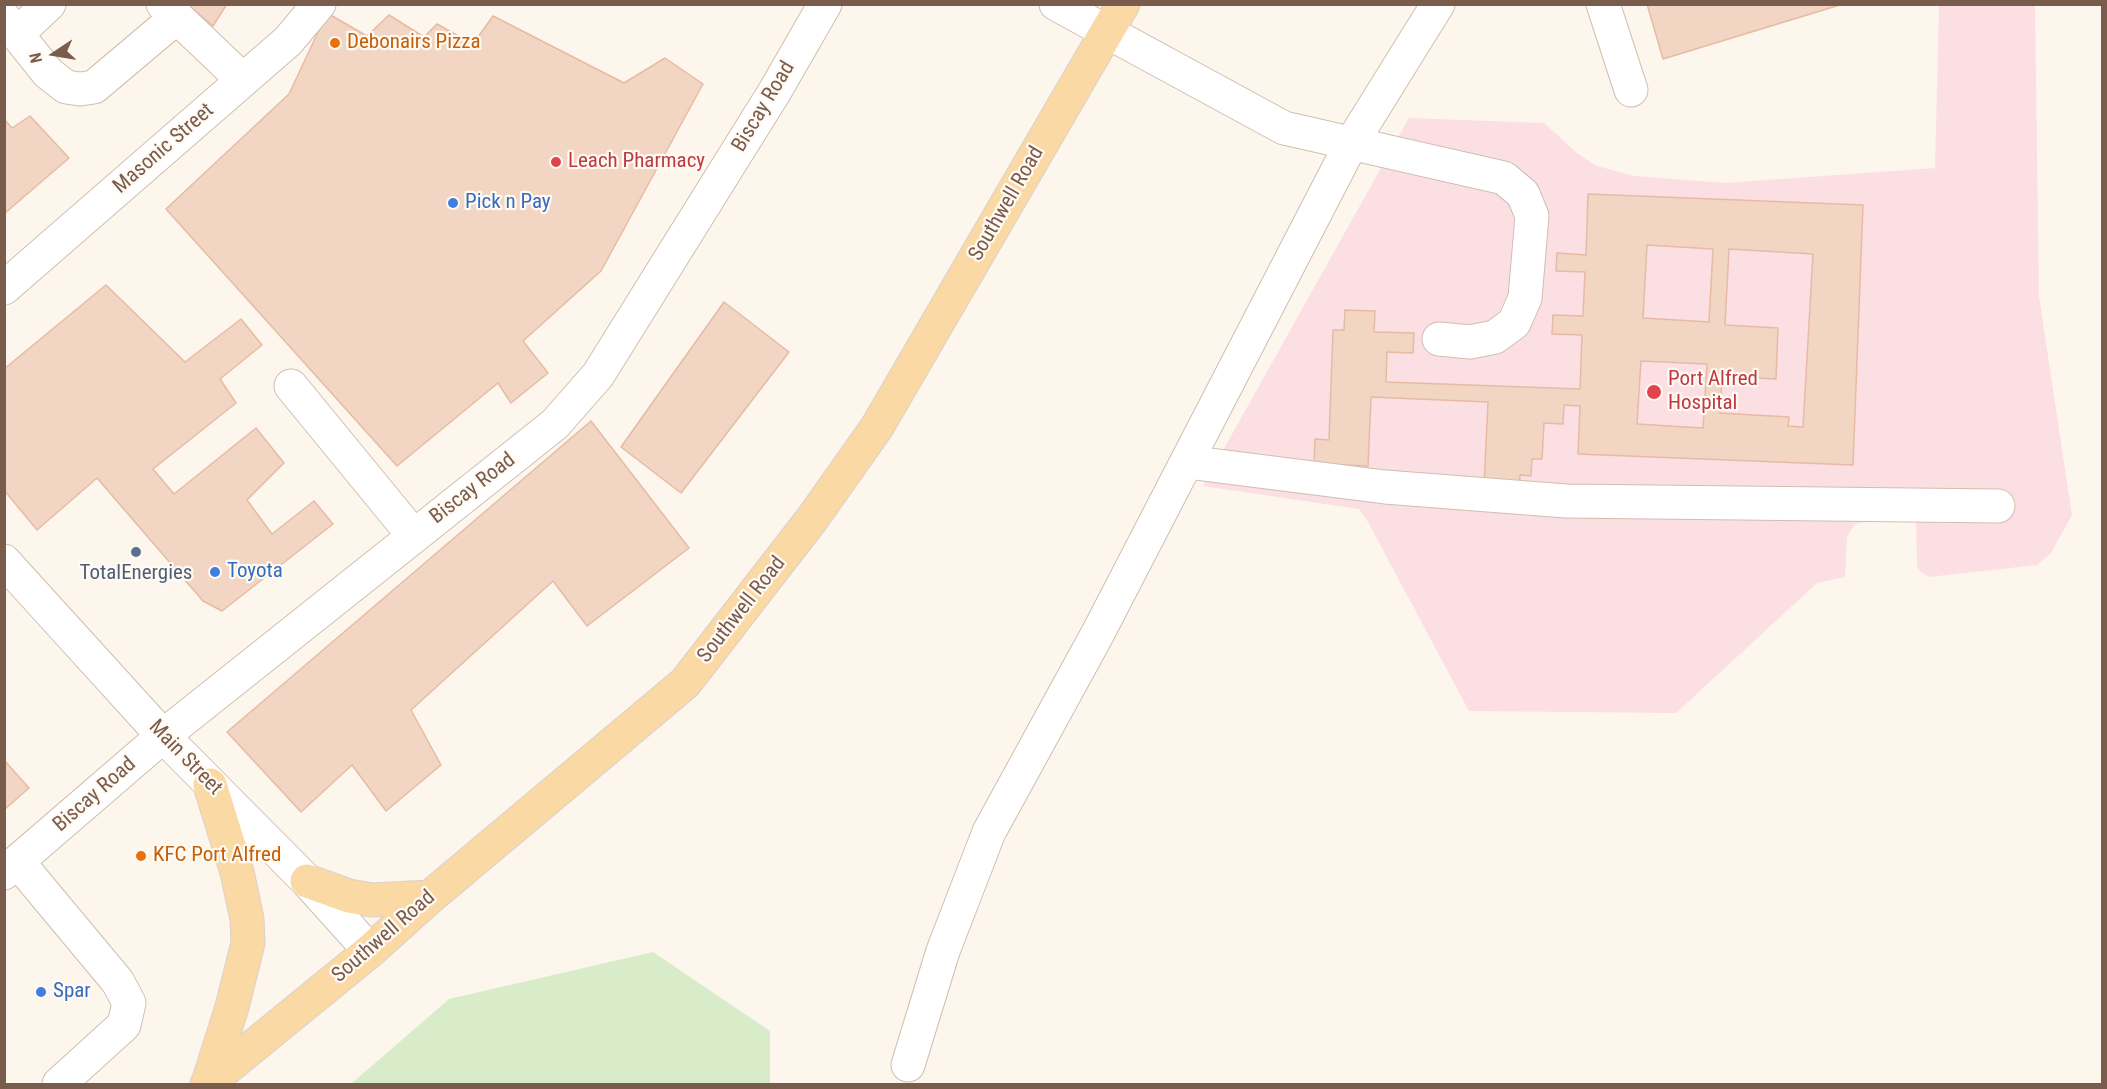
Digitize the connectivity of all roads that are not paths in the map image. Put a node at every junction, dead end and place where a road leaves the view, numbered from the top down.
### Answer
1 (49, 4) edge
2 (319, 4) edge
3 (825, 4) edge
4 (1056, 4) edge
5 (1123, 4) edge
6 (1438, 4) edge
7 (1603, 4) edge
8 (170, 11) edge
9 (11, 26) edge
10 (1107, 33) junction
11 (243, 80) junction
12 (1631, 90) dead end
13 (1351, 144) junction
14 (4, 288) edge
15 (1439, 339) dead end
16 (291, 386) dead end
17 (1187, 462) junction
18 (1998, 506) dead end
19 (414, 536) junction
20 (4, 561) edge
21 (163, 736) junction
22 (210, 784) junction
23 (11, 867) edge
24 (306, 881) junction
25 (430, 897) junction
26 (370, 951) junction
27 (908, 1065) dead end
28 (59, 1084) edge
29 (207, 1084) edge

1 - 9 street
2 - 11 street, Masonic Street
3 - 19 street, Biscay Road
4 - 10 street
5 - 10 main road, Southwell Road
6 - 13 street
7 - 12 street
8 - 9 street
8 - 11 street
10 - 13 street
10 - 25 main road, Southwell Road
11 - 14 street, Masonic Street
13 - 15 street
13 - 17 street
16 - 19 street
17 - 18 street
17 - 27 street
19 - 21 street, Biscay Road
20 - 21 street, Main Street
21 - 22 street, Main Street
21 - 23 street, Biscay Road
22 - 24 street, Main Street
22 - 29 main road
23 - 28 street
24 - 25 main road
24 - 26 street, Main Street
25 - 26 main road, Southwell Road
26 - 29 main road, Southwell Road

